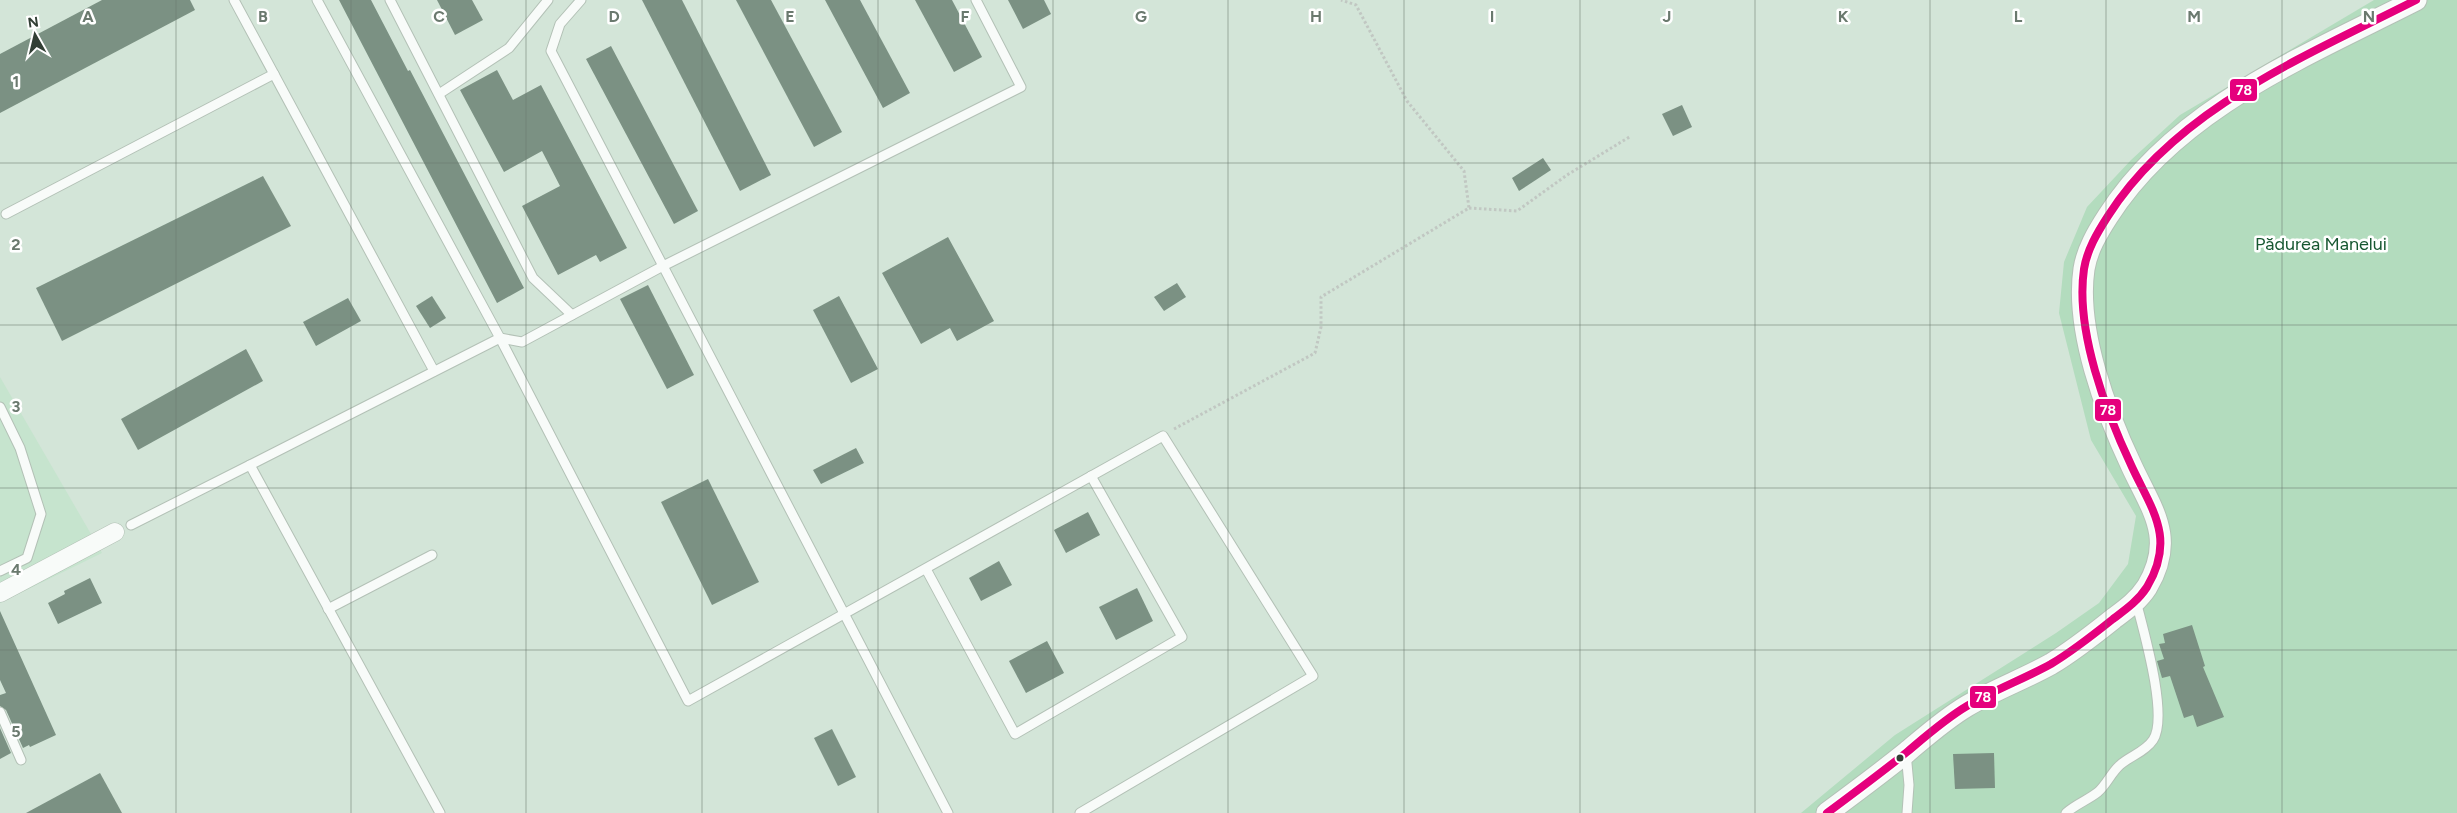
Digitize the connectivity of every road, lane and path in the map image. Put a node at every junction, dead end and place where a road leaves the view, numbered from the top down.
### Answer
1 (234, 0) edge
2 (317, 0) edge
3 (390, 0) edge
4 (548, 0) edge
5 (581, 0) edge
6 (976, 0) edge
7 (1341, 0) edge
8 (2416, 0) edge
9 (274, 74) junction
10 (439, 94) junction
11 (1631, 136) dead end
12 (1470, 208) junction
13 (6, 214) dead end
14 (663, 266) junction
15 (572, 315) junction
16 (500, 338) junction
17 (434, 371) junction
18 (0, 407) edge
19 (1163, 436) junction
20 (250, 465) junction
21 (1091, 476) junction
22 (132, 525) dead end
23 (115, 532) dead end
24 (432, 555) dead end
25 (926, 569) junction
26 (0, 571) edge
27 (0, 593) edge
28 (2136, 601) junction
29 (328, 609) junction
30 (845, 615) junction
31 (0, 712) edge
32 (1906, 753) junction
33 (21, 760) dead end
34 (440, 813) edge
35 (948, 813) edge
36 (1080, 813) edge
37 (1827, 813) edge
38 (1907, 813) edge
39 (2066, 813) edge

1 - 9 lane
2 - 16 lane
3 - 10 lane
4 - 10 lane
5 - 14 lane
6 - 14 lane
7 - 12 path
8 - 28 street
9 - 13 lane
9 - 17 lane
10 - 15 lane
11 - 12 path
12 - 19 path
14 - 15 lane
14 - 30 lane
15 - 16 lane
16 - 17 lane
16 - 30 lane
17 - 20 lane
18 - 26 lane
19 - 21 lane
19 - 36 lane
20 - 22 lane
20 - 29 lane
21 - 25 lane
21 - 25 lane
23 - 27 street
24 - 29 lane
25 - 30 lane
28 - 32 street
28 - 39 lane
29 - 34 lane
30 - 35 lane
31 - 33 lane
32 - 37 street
32 - 38 lane

